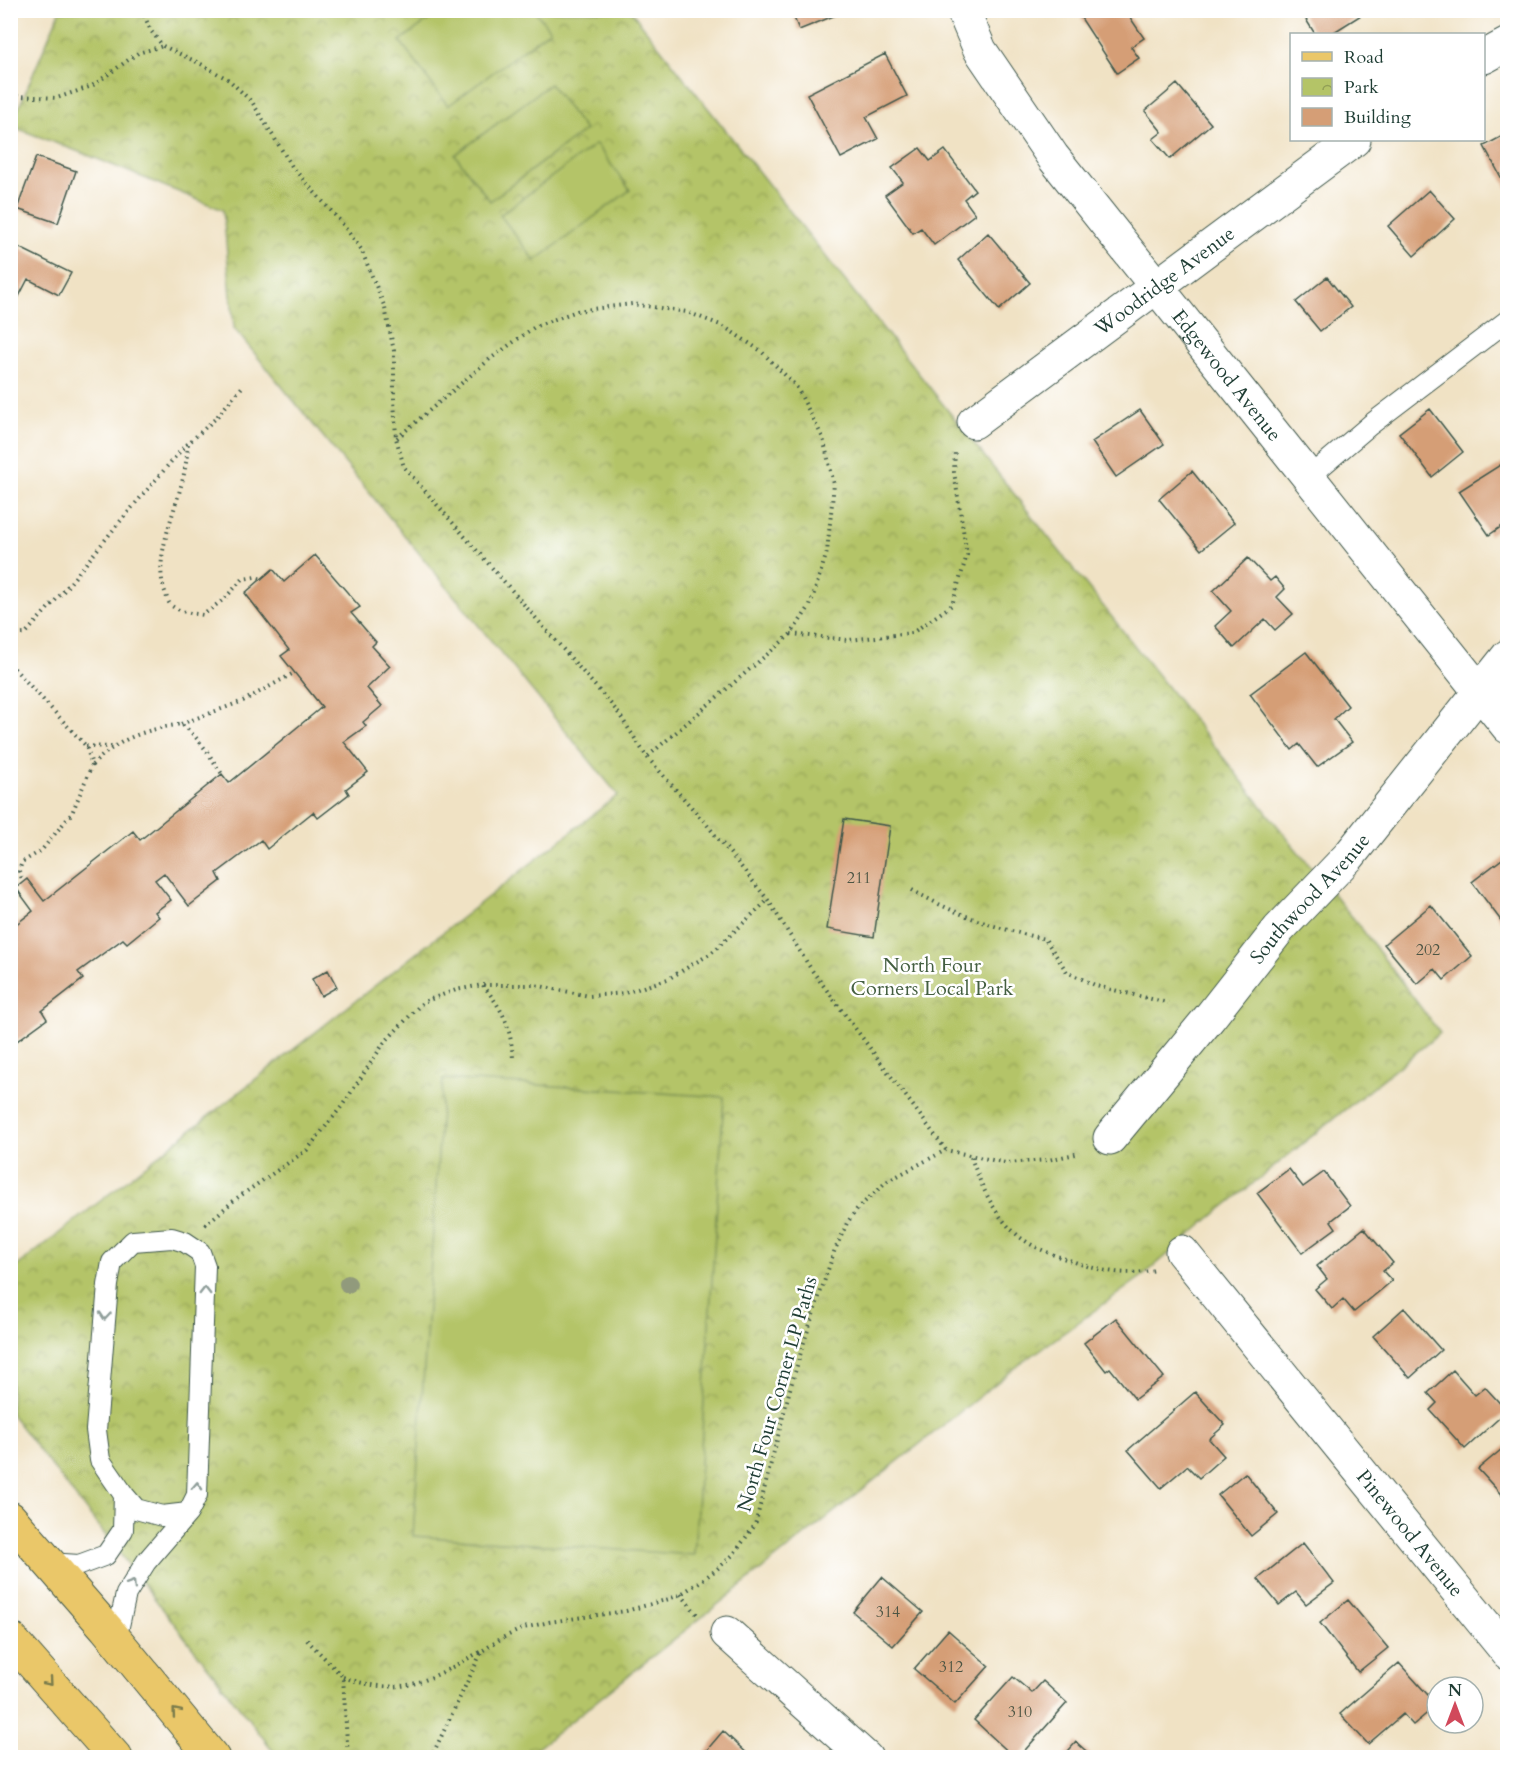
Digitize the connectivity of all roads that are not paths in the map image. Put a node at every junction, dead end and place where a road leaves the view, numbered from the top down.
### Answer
1 (963, 10) edge
2 (1508, 44) edge
3 (1485, 56) edge
4 (1353, 141) edge
5 (1157, 287) junction
6 (1508, 320) edge
7 (974, 422) road end
8 (1309, 477) junction
9 (1508, 656) edge
10 (1480, 692) junction
11 (1508, 727) edge
12 (1110, 1138) road end
13 (1182, 1252) road end
14 (124, 1495) junction
15 (188, 1513) junction
16 (10, 1518) edge
17 (49, 1563) junction
18 (727, 1634) dead end
19 (10, 1638) edge
20 (116, 1640) junction
21 (1508, 1653) edge
22 (116, 1758) edge
23 (213, 1758) edge
24 (866, 1758) edge

1 - 5 street, Edgewood Avenue
2 - 3 street
4 - 5 street, Woodridge Avenue
5 - 7 street, Woodridge Avenue
5 - 8 street, Edgewood Avenue
6 - 8 lane
8 - 10 street, Edgewood Avenue
9 - 10 street, Southwood Avenue
10 - 11 street, Edgewood Avenue
10 - 12 street, Southwood Avenue
13 - 21 street, Pinewood Avenue
14 - 15 lane
15 -> 14 lane
14 - 17 lane
20 -> 15 lane
16 - 17 main road
17 - 20 main road
18 - 24 street
19 -> 22 main road
23 -> 20 main road

